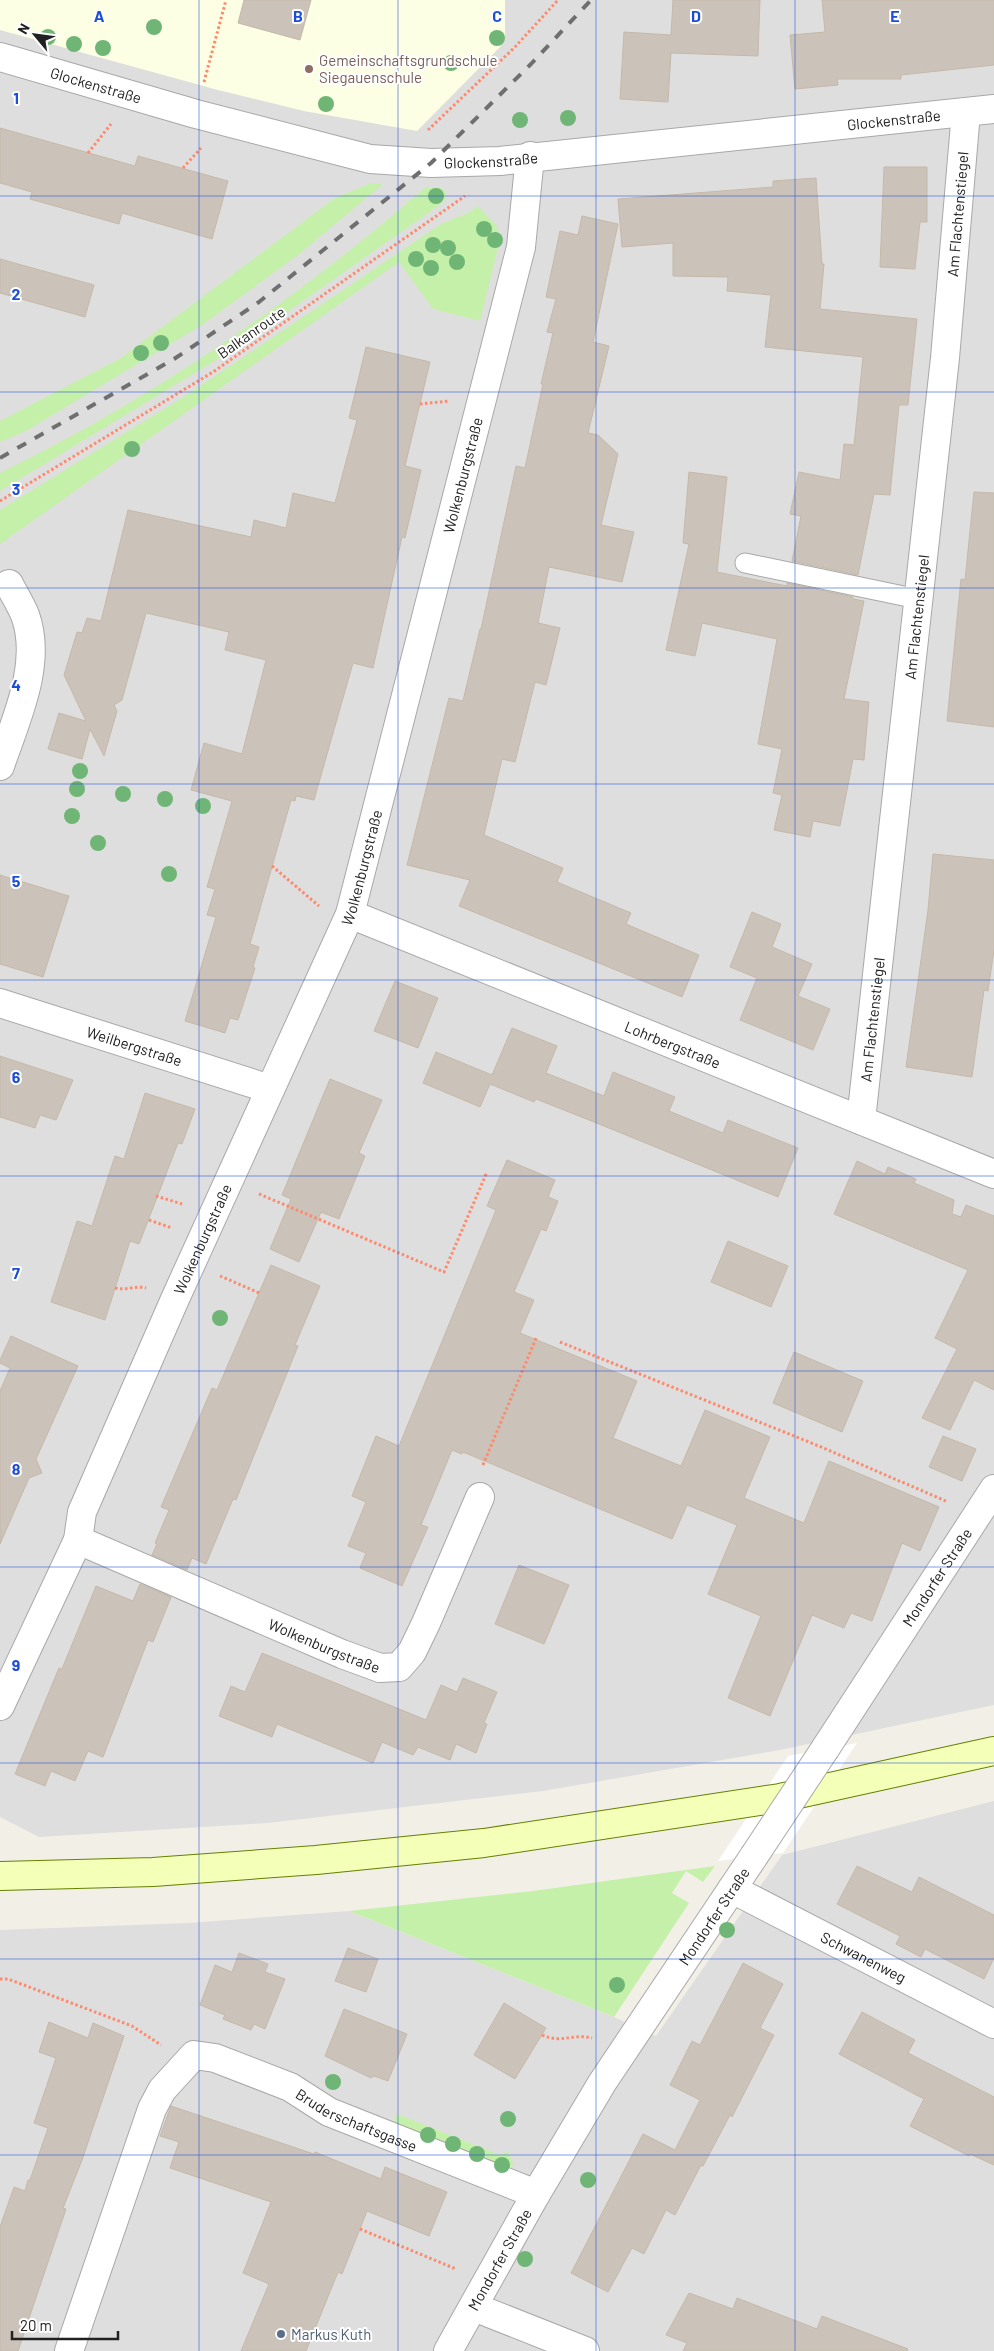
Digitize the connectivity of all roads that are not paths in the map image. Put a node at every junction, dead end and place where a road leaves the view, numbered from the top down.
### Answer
1 (0, 57) edge
2 (994, 109) edge
3 (966, 112) junction
4 (530, 156) junction
5 (745, 563) dead end
6 (9, 584) dead end
7 (918, 599) junction
8 (0, 766) edge
9 (347, 920) junction
10 (0, 1003) edge
11 (270, 1089) junction
12 (861, 1120) junction
13 (994, 1174) edge
14 (994, 1489) edge
15 (480, 1497) road end
16 (78, 1540) junction
17 (0, 1706) edge
18 (994, 1751) edge
19 (0, 1876) edge
20 (732, 1889) junction
21 (994, 2024) edge
22 (536, 2194) junction
23 (480, 2296) junction
24 (69, 2351) edge
25 (448, 2351) edge
26 (585, 2351) edge

1 - 4 street, Glockenstraße
2 - 3 street, Glockenstraße
3 - 4 street, Glockenstraße
3 - 7 street, Am Flachtenstiegel
4 - 9 street, Wolkenburgstraße
5 - 7 lane
6 - 8 street
7 - 12 street, Am Flachtenstiegel
9 - 11 street, Wolkenburgstraße
9 - 12 street, Lohrbergstraße
10 - 11 street, Weilbergstraße
11 - 16 street, Wolkenburgstraße
12 - 13 street, Lohrbergstraße
14 - 20 street, Mondorfer Straße, bridge
15 - 16 street, Wolkenburgstraße
16 - 17 street, Wolkenburgstraße
18 - 19 main road
20 - 21 street, Schwanenweg
20 - 22 street, Mondorfer Straße
22 - 23 street, Mondorfer Straße
22 - 24 street, Bruderschaftsgasse
23 - 25 street, Mondorfer Straße
23 - 26 street

